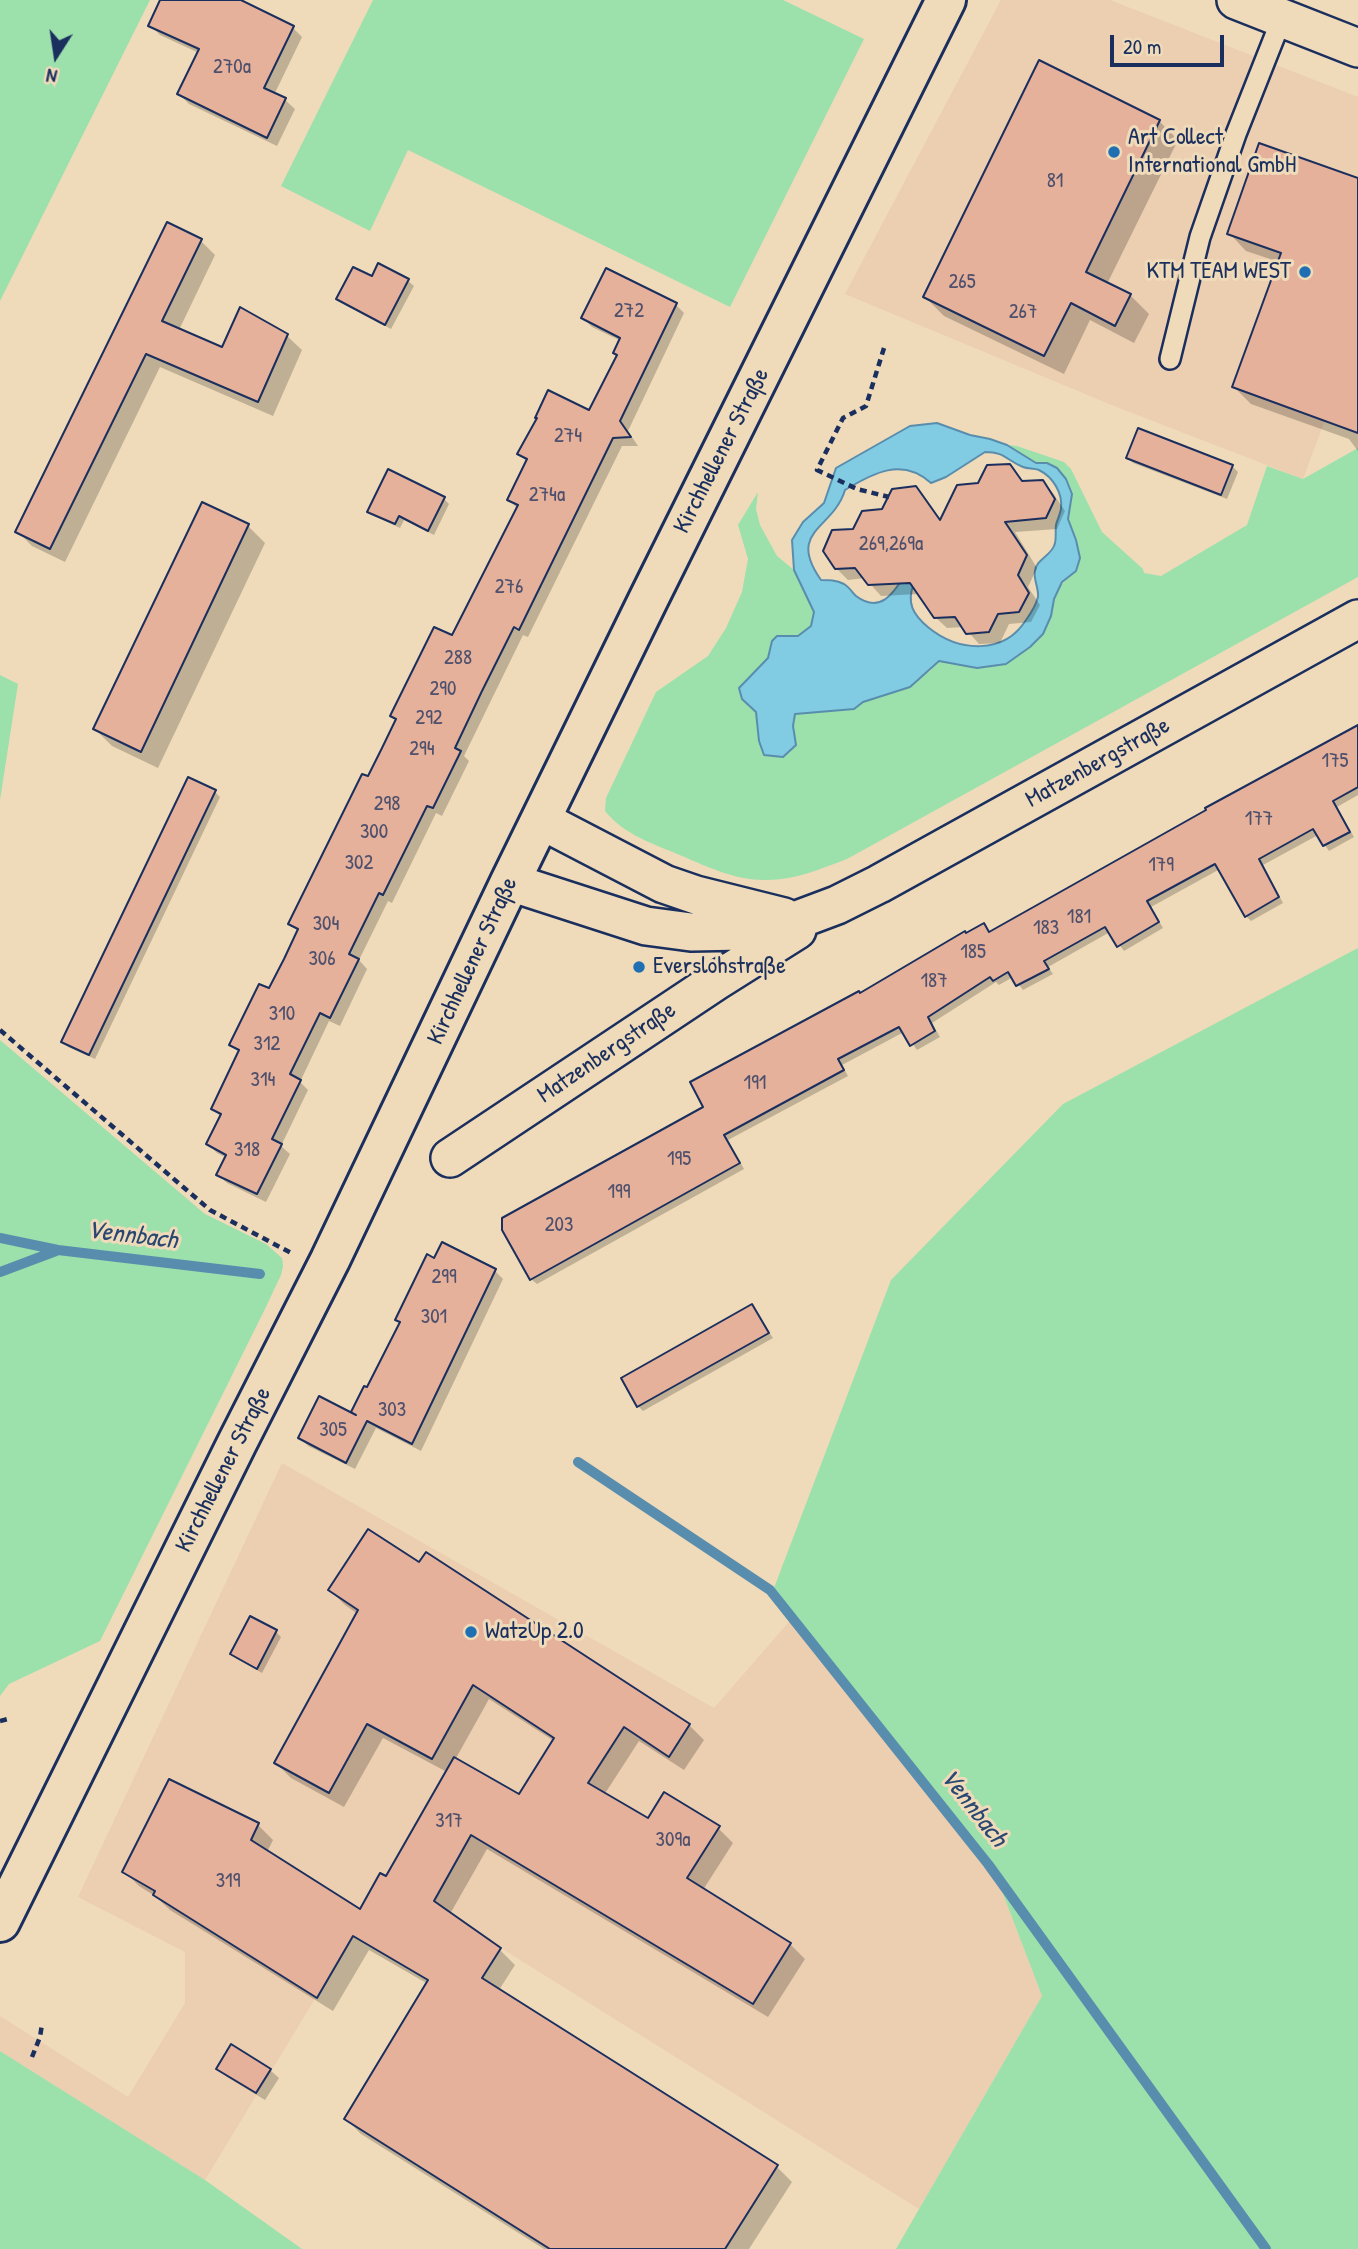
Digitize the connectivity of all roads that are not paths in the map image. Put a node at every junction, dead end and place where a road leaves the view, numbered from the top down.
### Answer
1 (946, 0) edge
2 (1236, 0) edge
3 (1282, 18) junction
4 (1358, 48) edge
5 (1170, 359) dead end
6 (1358, 619) edge
7 (541, 820) junction
8 (510, 882) junction
9 (836, 905) junction
10 (802, 919) junction
11 (450, 1158) dead end
12 (0, 1922) edge

1 - 7 main road, Kirchhellener Straße
2 - 3 street
3 - 4 street
3 - 5 lane
6 - 9 street, Matzenbergstraße
7 - 8 main road, Kirchhellener Straße
7 - 10 street
8 - 10 street, Matzenbergstraße
8 - 12 main road, Kirchhellener Straße
9 - 10 street, Matzenbergstraße
9 - 11 street, Matzenbergstraße

